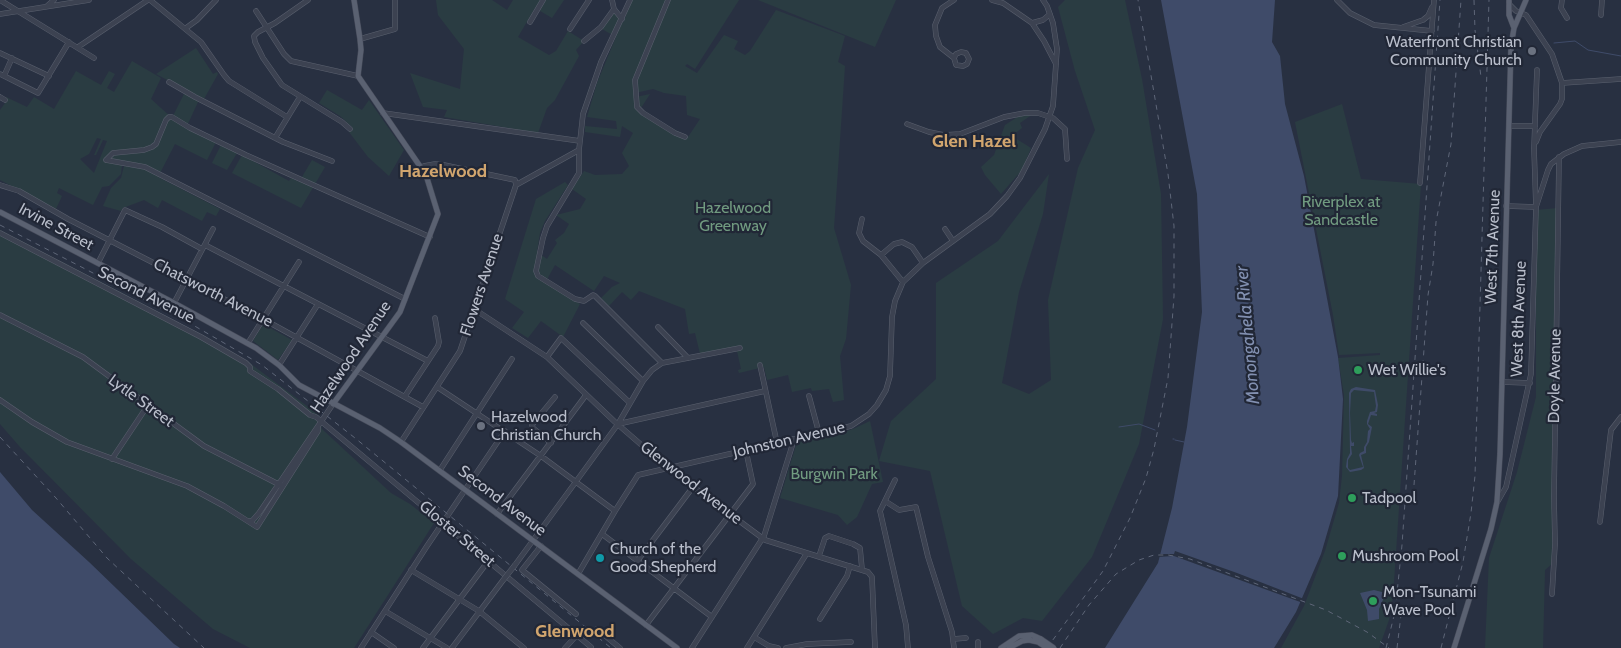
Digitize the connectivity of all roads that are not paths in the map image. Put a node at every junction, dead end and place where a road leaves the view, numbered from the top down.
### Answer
1 (0, 0) edge
2 (54, 0) edge
3 (89, 0) edge
4 (149, 0) edge
5 (216, 0) edge
6 (308, 0) edge
7 (354, 0) edge
8 (395, 0) edge
9 (543, 0) edge
10 (588, 0) edge
11 (612, 0) edge
12 (630, 0) edge
13 (668, 0) edge
14 (954, 0) edge
15 (992, 0) edge
16 (1043, 0) edge
17 (1337, 0) edge
18 (1434, 0) edge
19 (1509, 0) edge
20 (1526, 0) edge
21 (1562, 0) edge
22 (1602, 0) edge
23 (46, 6) junction
24 (1433, 6) junction
25 (614, 10) junction
26 (18, 11) junction
27 (256, 11) dead end
28 (1521, 13) junction
29 (0, 14) edge
30 (1050, 14) junction
31 (1601, 15) dead end
32 (622, 18) junction
33 (1567, 18) dead end
34 (530, 22) dead end
35 (1032, 23) junction
36 (266, 27) junction
37 (186, 28) junction
38 (1401, 28) junction
39 (1514, 28) junction
40 (570, 29) dead end
41 (1432, 31) junction
42 (360, 39) junction
43 (584, 41) dead end
44 (68, 42) junction
45 (78, 47) junction
46 (0, 53) edge
47 (12, 58) junction
48 (94, 58) dead end
49 (954, 58) dead end
50 (1057, 66) junction
51 (1537, 70) dead end
52 (2, 75) edge
53 (49, 76) junction
54 (358, 76) junction
55 (1621, 79) edge
56 (169, 82) dead end
57 (1562, 83) junction
58 (300, 97) junction
59 (384, 114) junction
60 (1049, 116) junction
61 (287, 117) junction
62 (907, 124) dead end
63 (1509, 126) junction
64 (1535, 126) junction
65 (350, 128) dead end
66 (685, 137) dead end
67 (275, 138) junction
68 (580, 142) junction
69 (1621, 142) edge
70 (1534, 148) junction
71 (579, 150) junction
72 (1559, 158) junction
73 (1067, 159) dead end
74 (332, 161) dead end
75 (422, 168) junction
76 (1420, 183) dead end
77 (0, 185) edge
78 (516, 185) junction
79 (1506, 206) junction
80 (1536, 207) junction
81 (0, 212) edge
82 (862, 219) dead end
83 (213, 228) dead end
84 (946, 229) dead end
85 (0, 233) edge
86 (430, 236) junction
87 (110, 240) junction
88 (954, 240) junction
89 (204, 247) junction
90 (880, 255) junction
91 (299, 262) dead end
92 (98, 263) junction
93 (923, 263) junction
94 (187, 280) junction
95 (903, 282) junction
96 (283, 285) junction
97 (405, 299) junction
98 (174, 303) junction
99 (318, 304) junction
100 (474, 309) junction
101 (0, 315) edge
102 (435, 318) dead end
103 (263, 319) junction
104 (583, 323) dead end
105 (658, 327) dead end
106 (381, 337) junction
107 (297, 338) junction
108 (248, 343) junction
109 (740, 348) dead end
110 (547, 357) junction
111 (688, 358) junction
112 (512, 359) dead end
113 (428, 361) junction
114 (662, 363) junction
115 (279, 365) junction
116 (760, 365) dead end
117 (357, 371) junction
118 (643, 381) junction
119 (1502, 382) junction
120 (1530, 383) junction
121 (437, 387) junction
122 (303, 388) joint
123 (765, 390) junction
124 (586, 395) junction
125 (405, 396) junction
126 (555, 396) dead end
127 (809, 396) dead end
128 (0, 400) edge
129 (630, 403) junction
130 (333, 404) junction
131 (148, 405) junction
132 (424, 408) junction
133 (477, 414) junction
134 (1621, 417) edge
135 (322, 422) junction
136 (618, 424) junction
137 (505, 432) junction
138 (819, 433) junction
139 (792, 439) junction
140 (402, 442) junction
141 (777, 442) junction
142 (551, 443) junction
143 (746, 451) junction
144 (541, 456) junction
145 (112, 459) junction
146 (668, 468) junction
147 (440, 470) junction
148 (895, 480) dead end
149 (575, 482) junction
150 (281, 485) junction
151 (693, 486) junction
152 (465, 490) junction
153 (885, 500) junction
154 (1497, 502) junction
155 (615, 511) junction
156 (497, 514) junction
157 (730, 514) junction
158 (250, 521) junction
159 (443, 522) junction
160 (1600, 522) dead end
161 (602, 534) junction
162 (763, 539) junction
163 (533, 540) junction
164 (540, 546) junction
165 (807, 553) junction
166 (819, 556) junction
167 (489, 560) junction
168 (638, 560) junction
169 (850, 566) junction
170 (862, 569) junction
171 (411, 570) junction
172 (578, 574) junction
173 (674, 588) junction
174 (1552, 594) dead end
175 (460, 599) junction
176 (385, 611) junction
177 (480, 611) junction
178 (576, 614) dead end
179 (712, 617) junction
180 (820, 619) dead end
181 (646, 625) junction
182 (597, 629) dead end
183 (371, 632) junction
184 (577, 635) junction
185 (754, 636) junction
186 (430, 638) junction
187 (966, 638) dead end
188 (953, 639) junction
189 (1040, 640) junction
190 (850, 642) dead end
191 (591, 647) edge
192 (361, 648) edge
193 (394, 648) edge
194 (423, 648) edge
195 (447, 648) edge
196 (452, 648) edge
197 (524, 648) edge
198 (565, 648) edge
199 (620, 648) edge
200 (677, 648) edge
201 (692, 648) edge
202 (747, 648) edge
203 (778, 648) edge
204 (786, 648) edge
205 (875, 648) edge
206 (908, 648) edge
207 (954, 648) edge
208 (1001, 648) edge
209 (1009, 648) edge
210 (1047, 648) edge
211 (1054, 648) edge
212 (1454, 648) edge

1 - 26 street
2 - 23 street
3 - 23 street
4 - 37 street
4 - 45 street
5 - 37 street
6 - 36 street
7 - 42 main road
8 - 42 street
9 - 34 street
10 - 40 street
11 - 25 street
12 - 32 street
13 - 66 street
14 - 49 street
15 - 35 street
16 - 30 street, Johnston Avenue
17 - 38 street
18 - 24 street
19 - 28 street
19 - 39 main road
20 - 28 main road
21 - 33 street
22 - 31 street
23 - 26 street
24 - 38 street
24 - 41 street
25 - 32 street
25 - 43 street
26 - 29 street
26 - 44 street
27 - 36 street
28 - 39 main road, West 7th Avenue
28 - 57 street
30 - 35 street
30 - 50 street, Johnston Avenue
32 - 68 street
35 - 50 street
36 - 54 street
36 - 58 street
37 - 61 street
38 - 41 street
39 - 63 main road, West 7th Avenue
41 - 76 street
42 - 54 main road
44 - 45 street
44 - 53 street
45 - 48 street
46 - 47 street
47 - 52 street
47 - 53 street
50 - 60 street, Johnston Avenue
51 - 64 street, West 8th Avenue
52 - 53 street
54 - 59 main road, Hazelwood Avenue
55 - 57 street
56 - 67 street
57 - 70 street
58 - 61 street
58 - 65 street
59 - 68 street
59 - 75 main road, Hazelwood Avenue
60 - 62 street
60 - 73 street
60 - 88 street, Johnston Avenue
61 - 67 street
63 - 64 street
63 - 79 main road, West 7th Avenue
64 - 70 street, West 8th Avenue
67 - 74 street
68 - 71 street
69 - 72 street
70 - 80 street, West 8th Avenue
71 - 78 street
71 - 114 street
72 - 80 street
72 - 174 street, Doyle Avenue
75 - 78 street
75 - 86 main road, Hazelwood Avenue
77 - 87 street, Chatsworth Avenue
78 - 100 street, Flowers Avenue
79 - 80 street
79 - 119 main road, West 7th Avenue
80 - 120 street, West 8th Avenue
81 - 92 main road, Irvine Street
82 - 90 street
83 - 89 street
84 - 88 street
85 - 135 street, Second Avenue
86 - 97 main road, Hazelwood Avenue
86 - 97 street
87 - 89 street
87 - 92 street
87 - 94 street, Chatsworth Avenue
88 - 93 street, Johnston Avenue
89 - 94 street
89 - 96 street
90 - 93 street
90 - 95 street
91 - 96 street
92 - 98 main road, Irvine Street
93 - 95 street, Johnston Avenue
94 - 98 street
94 - 103 street, Chatsworth Avenue
95 - 138 street, Johnston Avenue
96 - 99 street
96 - 103 street
97 - 106 main road, Hazelwood Avenue
98 - 108 main road, Irvine Street
99 - 106 street
99 - 107 street
100 - 110 street, Glenwood Avenue
100 - 121 street, Flowers Avenue
101 - 131 street, Lytle Street
102 - 113 street
103 - 107 street, Chatsworth Avenue
103 - 108 street
104 - 118 street
105 - 111 street
106 - 113 street
106 - 117 main road, Hazelwood Avenue
107 - 115 street
107 - 117 street, Chatsworth Avenue
108 - 115 main road, Irvine Street
109 - 111 street
110 - 124 street, Glenwood Avenue
110 - 129 street
111 - 114 street
112 - 133 street
113 - 125 street
114 - 118 street
115 - 122 main road, Irvine Street
116 - 123 street
117 - 125 street, Chatsworth Avenue
117 - 130 main road, Hazelwood Avenue
118 - 129 street
119 - 120 street
119 - 154 main road, West 7th Avenue
120 - 154 street, West 8th Avenue
121 - 132 street, Flowers Avenue
121 - 133 street
122 - 130 main road, Second Avenue
123 - 136 street
123 - 141 street
124 - 136 street, Glenwood Avenue
124 - 142 street
125 - 132 street, Chatsworth Avenue
126 - 142 street
127 - 138 street
128 - 145 street
129 - 136 street
130 - 135 street, Hazelwood Avenue
130 - 140 main road, Second Avenue
131 - 145 street
131 - 150 street, Lytle Street
132 - 140 street, Flowers Avenue
133 - 137 street
133 - 147 street
134 - 160 street
135 - 150 street, Hazelwood Avenue
135 - 159 street, Gloster Street
136 - 146 street, Glenwood Avenue
136 - 149 street
137 - 144 street
137 - 152 street
138 - 139 street, Johnston Avenue
139 - 141 street, Johnston Avenue
139 - 162 street
140 - 147 main road, Second Avenue
141 - 143 street, Johnston Avenue
142 - 144 street
143 - 146 street, Johnston Avenue
143 - 157 street
144 - 149 street
144 - 156 street
145 - 158 street
146 - 151 street, Glenwood Avenue
146 - 155 street, Johnston Avenue
147 - 152 main road, Second Avenue
148 - 153 street
149 - 155 street
149 - 163 street
150 - 158 street, Hazelwood Avenue
150 - 158 street, Hazelwood Avenue
151 - 157 street, Glenwood Avenue
151 - 168 street
152 - 156 main road, Second Avenue
152 - 159 street
153 - 188 street
153 - 206 street
154 - 212 main road, West 8th Avenue
155 - 161 street, Johnston Avenue
156 - 163 main road, Second Avenue
157 - 162 street, Glenwood Avenue
157 - 173 street
159 - 167 street, Gloster Street
159 - 171 street
161 - 168 street
161 - 172 street, Johnston Avenue
162 - 165 street, Glenwood Avenue
162 - 179 street
163 - 164 main road, Second Avenue
163 - 177 street, bridge
164 - 172 main road, Second Avenue
164 - 178 street
165 - 166 street, Glenwood Avenue
165 - 185 street
166 - 169 street, Glenwood Avenue
166 - 170 street
167 - 175 street
167 - 184 street, Gloster Street
168 - 173 street
169 - 170 street, Glenwood Avenue
169 - 180 street
170 - 205 street
171 - 175 street
171 - 176 street
172 - 181 main road, Second Avenue
173 - 179 street
173 - 181 street
175 - 177 street
175 - 186 street
176 - 183 street
176 - 186 street
177 - 196 street
177 - 197 street
179 - 201 street
181 - 200 main road, Second Avenue
182 - 199 street
183 - 192 street
183 - 193 street
184 - 191 street, Gloster Street
184 - 198 street
185 - 202 street
185 - 203 street
186 - 194 street
186 - 195 street
187 - 188 street
188 - 207 street
189 - 208 main road
189 - 209 main road
189 - 210 main road, bridge
189 - 211 main road, bridge
190 - 204 street

